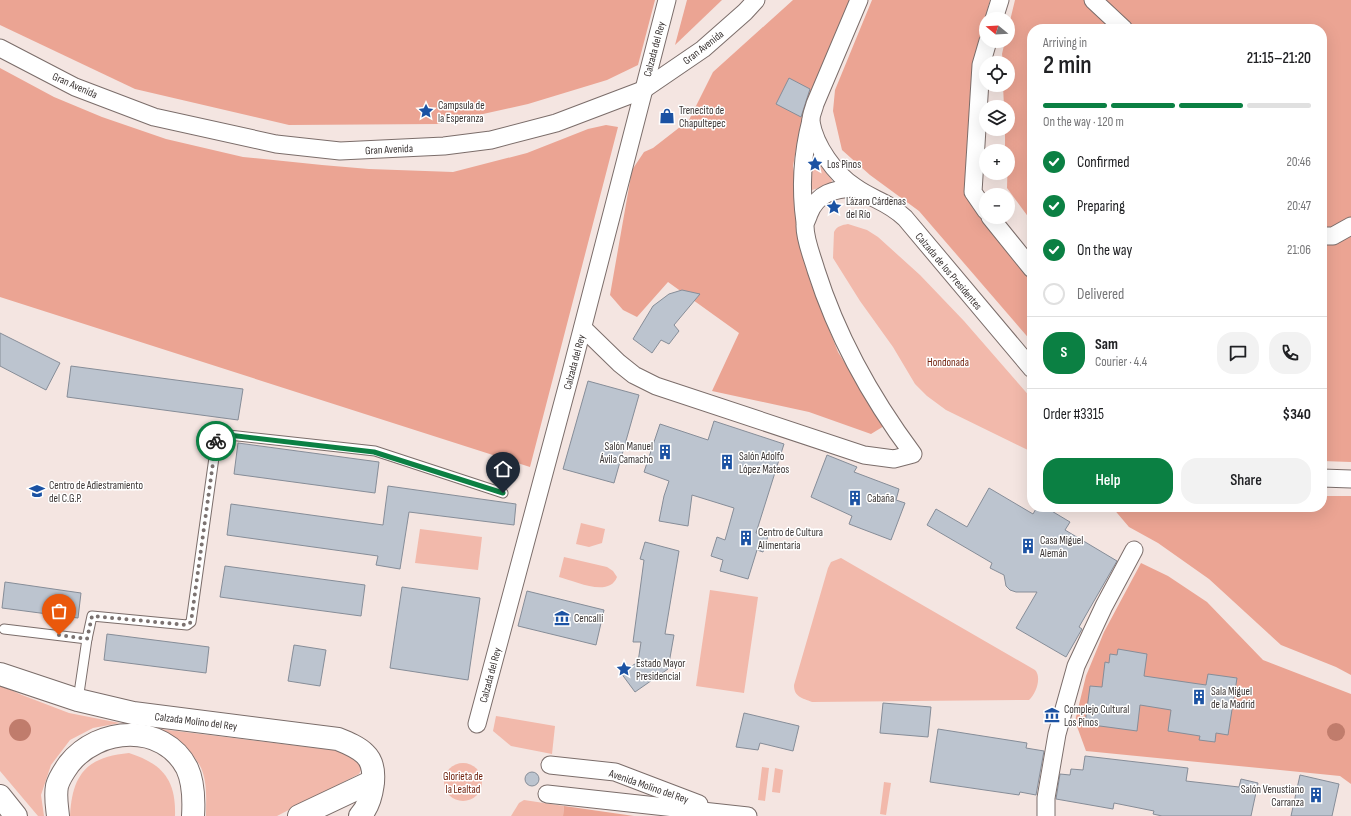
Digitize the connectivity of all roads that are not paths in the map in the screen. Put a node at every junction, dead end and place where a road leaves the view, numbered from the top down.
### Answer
1 (667, 0) edge
2 (756, 0) edge
3 (859, 0) edge
4 (1000, 0) edge
5 (1093, 0) edge
6 (996, 12) edge
7 (1119, 24) edge
8 (0, 48) edge
9 (986, 48) edge
10 (643, 90) junction
11 (811, 120) junction
12 (855, 188) junction
13 (979, 201) edge
14 (996, 224) edge
15 (805, 225) junction
16 (1351, 226) edge
17 (1327, 236) edge
18 (1027, 263) edge
19 (583, 328) junction
20 (1027, 363) edge
21 (1327, 478) edge
22 (1351, 479) edge
23 (503, 493) dead end
24 (1134, 550) dead end
25 (4, 629) dead end
26 (87, 639) junction
27 (0, 674) edge
28 (78, 700) junction
29 (477, 724) dead end
30 (550, 765) dead end
31 (373, 781) junction
32 (547, 794) dead end
33 (0, 796) edge
34 (721, 812) junction
35 (16, 816) edge
36 (58, 816) edge
37 (192, 816) edge
38 (300, 816) edge
39 (360, 816) edge
40 (748, 816) edge
41 (1046, 816) edge

1 - 10 street, Calzada del Rey
2 - 10 street, Gran Avenida
3 - 11 street
4 - 6 street
5 - 7 street
8 - 10 street, Gran Avenida
9 - 13 street
10 - 19 street, Calzada del Rey
11 - 12 street
11 - 15 street
12 - 15 street
12 - 20 street, Calzada de los Presidentes
14 - 18 street
15 - 19 street
16 - 17 street
19 - 29 street, Calzada del Rey
21 - 22 street
23 - 26 lane
24 - 41 street
25 - 26 lane
26 - 28 lane
27 - 28 street, Calzada Molino del Rey
28 - 31 street, Calzada Molino del Rey
30 - 34 street, Avenida Molino del Rey
31 - 38 street
31 - 39 street
32 - 34 street, Avenida Molino del Rey
33 - 35 street
34 - 40 street, Avenida Molino del Rey
36 - 37 street

